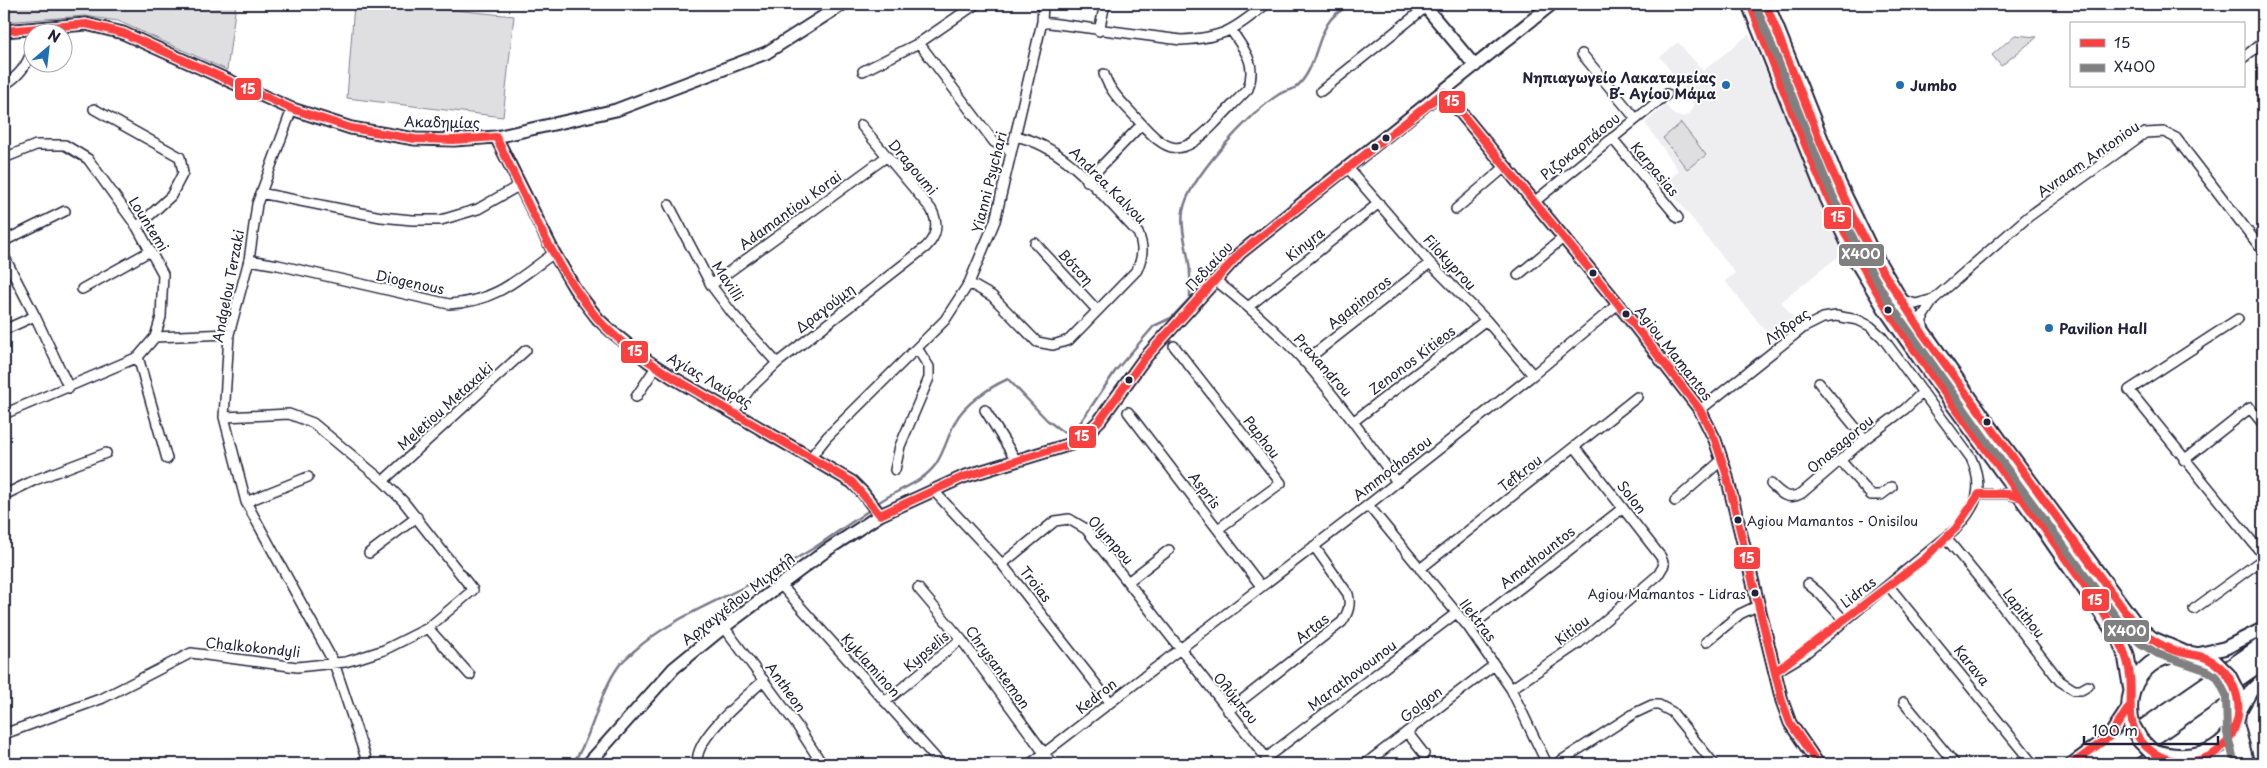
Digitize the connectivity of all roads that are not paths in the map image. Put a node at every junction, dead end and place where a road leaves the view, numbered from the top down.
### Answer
1 (843, 4) edge
2 (976, 4) edge
3 (1043, 4) edge
4 (1105, 4) edge
5 (1266, 4) edge
6 (1552, 4) edge
7 (1750, 4) edge
8 (1766, 4) edge
9 (1424, 5) edge
10 (1042, 22) junction
11 (72, 26) edge
12 (22, 30) edge
13 (1231, 30) junction
14 (4, 31) edge
15 (1099, 31) junction
16 (2263, 42) edge
17 (919, 43) junction
18 (1582, 54) dead end
19 (2244, 57) edge
20 (1475, 66) junction
21 (22, 69) edge
22 (863, 71) dead end
23 (1104, 74) dead end
24 (4, 85) edge
25 (1321, 90) dead end
26 (1444, 92) junction
27 (1667, 94) dead end
28 (94, 109) dead end
29 (292, 109) junction
30 (1636, 118) junction
31 (1142, 124) junction
32 (861, 125) dead end
33 (1015, 136) junction
34 (496, 137) junction
35 (1612, 138) junction
36 (4, 146) edge
37 (1011, 151) junction
38 (6, 157) edge
39 (886, 157) junction
40 (1505, 167) junction
41 (1348, 168) junction
42 (1087, 181) junction
43 (520, 185) junction
44 (260, 193) junction
45 (1534, 202) junction
46 (1379, 203) junction
47 (669, 205) dead end
48 (1456, 209) dead end
49 (65, 211) dead end
50 (1678, 218) dead end
51 (137, 227) junction
52 (936, 230) joint
53 (1563, 238) junction
54 (4, 241) edge
55 (1035, 243) dead end
56 (150, 251) junction
57 (2263, 251) edge
58 (554, 253) junction
59 (4, 256) edge
60 (249, 260) junction
61 (1430, 263) junction
62 (1518, 275) dead end
63 (1216, 280) junction
64 (969, 283) junction
65 (711, 285) junction
66 (82, 289) dead end
67 (1899, 299) junction
68 (1934, 299) junction
69 (1618, 304) junction
70 (1248, 307) junction
71 (1097, 310) junction
72 (35, 316) junction
73 (2238, 319) dead end
74 (1486, 320) junction
75 (4, 330) edge
76 (229, 334) junction
77 (1923, 334) junction
78 (155, 337) junction
79 (1174, 346) dead end
80 (917, 348) junction
81 (526, 350) dead end
82 (138, 358) junction
83 (1304, 362) junction
84 (777, 363) junction
85 (656, 367) junction
86 (1533, 375) junction
87 (1818, 383) dead end
88 (69, 388) junction
89 (1923, 392) junction
90 (636, 397) dead end
91 (1637, 397) dead end
92 (985, 410) dead end
93 (1700, 410) junction
94 (733, 412) junction
95 (1128, 412) dead end
96 (4, 414) edge
97 (224, 417) junction
98 (1354, 422) junction
99 (2263, 424) edge
100 (1866, 439) junction
101 (1575, 447) junction
102 (106, 453) dead end
103 (811, 457) junction
104 (166, 459) dead end
105 (1016, 460) junction
106 (1722, 460) junction
107 (2184, 460) junction
108 (1841, 461) junction
109 (895, 470) dead end
110 (308, 477) dead end
111 (383, 481) junction
112 (1397, 482) junction
113 (1771, 484) dead end
114 (1892, 487) dead end
115 (933, 490) junction
116 (1979, 494) junction
117 (4, 495) edge
118 (2022, 498) junction
119 (1675, 501) dead end
120 (246, 502) junction
121 (1368, 505) junction
122 (1623, 508) junction
123 (876, 510) junction
124 (417, 517) junction
125 (1218, 529) junction
126 (1946, 538) junction
127 (1314, 546) junction
128 (1169, 550) dead end
129 (369, 553) dead end
130 (2263, 555) edge
131 (2263, 559) edge
132 (1002, 564) junction
133 (1664, 565) joint
134 (1420, 570) junction
135 (1129, 581) junction
136 (780, 584) junction
137 (1808, 584) dead end
138 (1888, 585) junction
139 (1261, 586) junction
140 (918, 588) dead end
141 (1759, 606) junction
142 (2194, 609) dead end
143 (1455, 614) junction
144 (1844, 620) junction
145 (724, 627) junction
146 (428, 628) junction
147 (1469, 628) junction
148 (2263, 629) edge
149 (961, 639) junction
150 (1706, 642) dead end
151 (2263, 645) edge
152 (1180, 650) junction
153 (2189, 654) junction
154 (2263, 662) edge
155 (334, 663) junction
156 (1494, 665) junction
157 (1775, 672) junction
158 (470, 675) dead end
159 (2263, 679) edge
160 (764, 680) junction
161 (2088, 686) dead end
162 (1511, 688) junction
163 (2132, 691) junction
164 (885, 702) junction
165 (1110, 702) junction
166 (1904, 702) dead end
167 (2129, 707) junction
168 (1228, 711) junction
169 (2237, 719) junction
170 (1408, 732) junction
171 (4, 734) edge
172 (1044, 754) junction
173 (1424, 754) dead end
174 (2154, 758) edge
175 (1268, 761) edge
176 (2182, 763) edge
177 (368, 764) edge
178 (589, 764) edge
179 (698, 764) edge
180 (822, 764) edge
181 (942, 764) edge
182 (1030, 764) edge
183 (1052, 764) edge
184 (1364, 764) edge
185 (1548, 764) edge
186 (1556, 764) edge
187 (1714, 764) edge
188 (1818, 764) edge
189 (1955, 764) edge
190 (2034, 764) edge
191 (2072, 764) edge
192 (2091, 764) edge
193 (2115, 764) edge
194 (2246, 764) edge

1 - 34 street, Ακαδημίας
2 - 17 street
3 - 10 street, Yianni Psychari
4 - 15 street
5 - 13 street
6 - 20 street, Πεδιαίου
7 - 118 main road
8 - 67 main road
9 - 20 street
9 - 25 street
10 - 15 street
10 - 33 street, Yianni Psychari
11 - 29 street, Ακαδημίας
12 - 14 street, Ακαδημίας
13 - 15 street
13 - 31 street
16 - 19 street
17 - 22 street
17 - 37 street
18 - 30 street
20 - 26 street, Πεδιαίου
21 - 24 street
23 - 31 street
26 - 40 street, Agiou Mamantos
26 - 41 street, Πεδιαίου
27 - 30 street, Ριζοκαρπάσου
28 - 51 street
29 - 34 street, Ακαδημίας
29 - 44 street, Andgelou Terzaki
30 - 35 street, Ριζοκαρπάσου
31 - 42 street
32 - 39 street, Dragoumi
33 - 37 street, Yianni Psychari
33 - 42 street, Andrea Kalvou
34 - 43 street, Αγίας Λαύρας
35 - 45 street, Ριζοκαρπάσου
35 - 50 street, Karpasias
36 - 38 street
37 - 64 street, Yianni Psychari
38 - 51 street, Lountemi
39 - 52 street, Dragoumi
39 - 65 street, Adamantiou Korai
40 - 45 street, Agiou Mamantos
40 - 48 street
41 - 46 street, Filokyprou
41 - 63 street, Πεδιαίου
42 - 71 street, Andrea Kalvou
43 - 44 street
43 - 58 street, Αγίας Λαύρας
44 - 60 street, Andgelou Terzaki
45 - 53 street, Agiou Mamantos
46 - 61 street, Filokyprou
46 - 70 street, Kinyra
47 - 65 street, Mavilli
49 - 54 street
51 - 56 street, Lountemi
52 - 84 street, Δραγούμη
53 - 62 street
53 - 69 street, Agiou Mamantos
55 - 71 street, Βότση
56 - 66 street
56 - 78 street, Lountemi
57 - 68 street, Avraam Antoniou
58 - 60 street, Diogenous
58 - 85 street, Αγίας Λαύρας
59 - 72 street
60 - 76 street, Andgelou Terzaki
61 - 74 street, Filokyprou
61 - 83 street, Agapinoros
63 - 70 street, Praxandrou
63 - 105 street, Πεδιαίου
64 - 71 street, Andrea Kalvou
64 - 80 street, Yianni Psychari
65 - 84 street, Mavilli
67 - 68 street
67 - 77 main road
68 - 77 street
69 - 86 street, Ammochostou
69 - 93 street, Agiou Mamantos
70 - 83 street, Praxandrou
72 - 75 street
72 - 88 street
73 - 107 street
74 - 86 street, Filokyprou
74 - 98 street, Zenonos Kitieos
76 - 78 street
76 - 97 street, Andgelou Terzaki
77 - 153 main road
78 - 82 street
79 - 125 street, Paphou
80 - 103 street, Yianni Psychari
80 - 109 street
81 - 111 street, Meletiou Metaxaki
82 - 88 street
82 - 104 street
83 - 98 street, Praxandrou
84 - 94 street, Δραγούμη
85 - 90 street
85 - 94 street, Αγίας Λαύρας
86 - 112 street, Ammochostou
87 - 100 street
88 - 96 street
89 - 93 street, Λήδρας
89 - 100 street, Onasagorou
89 - 116 street, Λήδρας
91 - 101 street, Tefkrou
92 - 105 street
93 - 106 street, Agiou Mamantos
94 - 103 street, Αγίας Λαύρας
95 - 125 street, Aspris
97 - 111 street, Chalkokondyli
97 - 120 street, Andgelou Terzaki
98 - 112 street, Praxandrou
99 - 107 street
100 - 108 street, Onasagorou
101 - 122 street, Solon
101 - 134 street, Tefkrou
102 - 117 street
103 - 123 street, Αγίας Λαύρας
105 - 115 street, Πεδιαίου
106 - 119 street
106 - 141 street, Agiou Mamantos
107 - 130 street
108 - 113 street, Onasagorou
108 - 114 street
110 - 120 street
111 - 124 street, Chalkokondyli
112 - 121 street, Ammochostou
115 - 123 street, Αρχαγγέλου Μιχαήλ
115 - 132 street, Troias
116 - 118 street
116 - 126 street, Lidras
118 - 163 main road
120 - 155 street, Andgelou Terzaki
121 - 127 street, Ammochostou
121 - 134 street, Ilektras
122 - 133 street, Solon
122 - 147 street, Amathountos
123 - 136 street, Αρχαγγέλου Μιχαήλ
124 - 129 street
124 - 146 street, Chalkokondyli
125 - 139 street, Aspris
126 - 138 street, Lidras
126 - 161 street, Lapithou
127 - 139 street, Ammochostou
127 - 168 street, Artas
128 - 135 street
131 - 142 street
132 - 135 street, Olympou
132 - 165 street, Troias
133 - 162 street, Kitiou
134 - 143 street, Ilektras
135 - 152 street, Olympou
136 - 145 street, Αρχαγγέλου Μιχαήλ
136 - 164 street, Kyklaminon
137 - 144 street
138 - 144 street, Lidras
138 - 190 street, Karava
139 - 152 street, Ammochostou
140 - 149 street, Chrysantemon
141 - 150 street
141 - 157 street, Agiou Mamantos
143 - 147 street, Ilektras
143 - 175 street, Marathovounou
144 - 157 street, Lidras
145 - 160 street, Antheon
145 - 178 street, Αρχαγγέλου Μιχαήλ
146 - 155 street, Chalkokondyli
146 - 158 street
147 - 156 street, Ilektras
148 - 153 main road
149 - 164 street, Kypselis
149 - 172 street, Chrysantemon
151 - 192 main road
152 - 165 street, Kedron
152 - 168 street, Ολύμπου
153 - 163 main road
153 - 169 main road, bridge
154 - 193 main road
155 - 171 street, Chalkokondyli
155 - 177 street, Andgelou Terzaki
156 - 162 street, Ilektras
156 - 170 street, Golgon
157 - 188 street, Agiou Mamantos
159 - 169 main road
160 - 179 street
160 - 180 street, Antheon
162 - 185 street, Ilektras
163 - 167 main road
164 - 181 street, Kyklaminon
165 - 172 street, Kedron
166 - 189 street
167 - 174 main road, bridge
167 - 191 main road
168 - 175 street, Ολύμπου
169 - 176 main road
169 - 194 main road
170 - 173 street
170 - 184 street, Golgon
172 - 182 street, Kedron
172 - 183 street, Chrysantemon
174 - 176 main road
186 - 187 street

